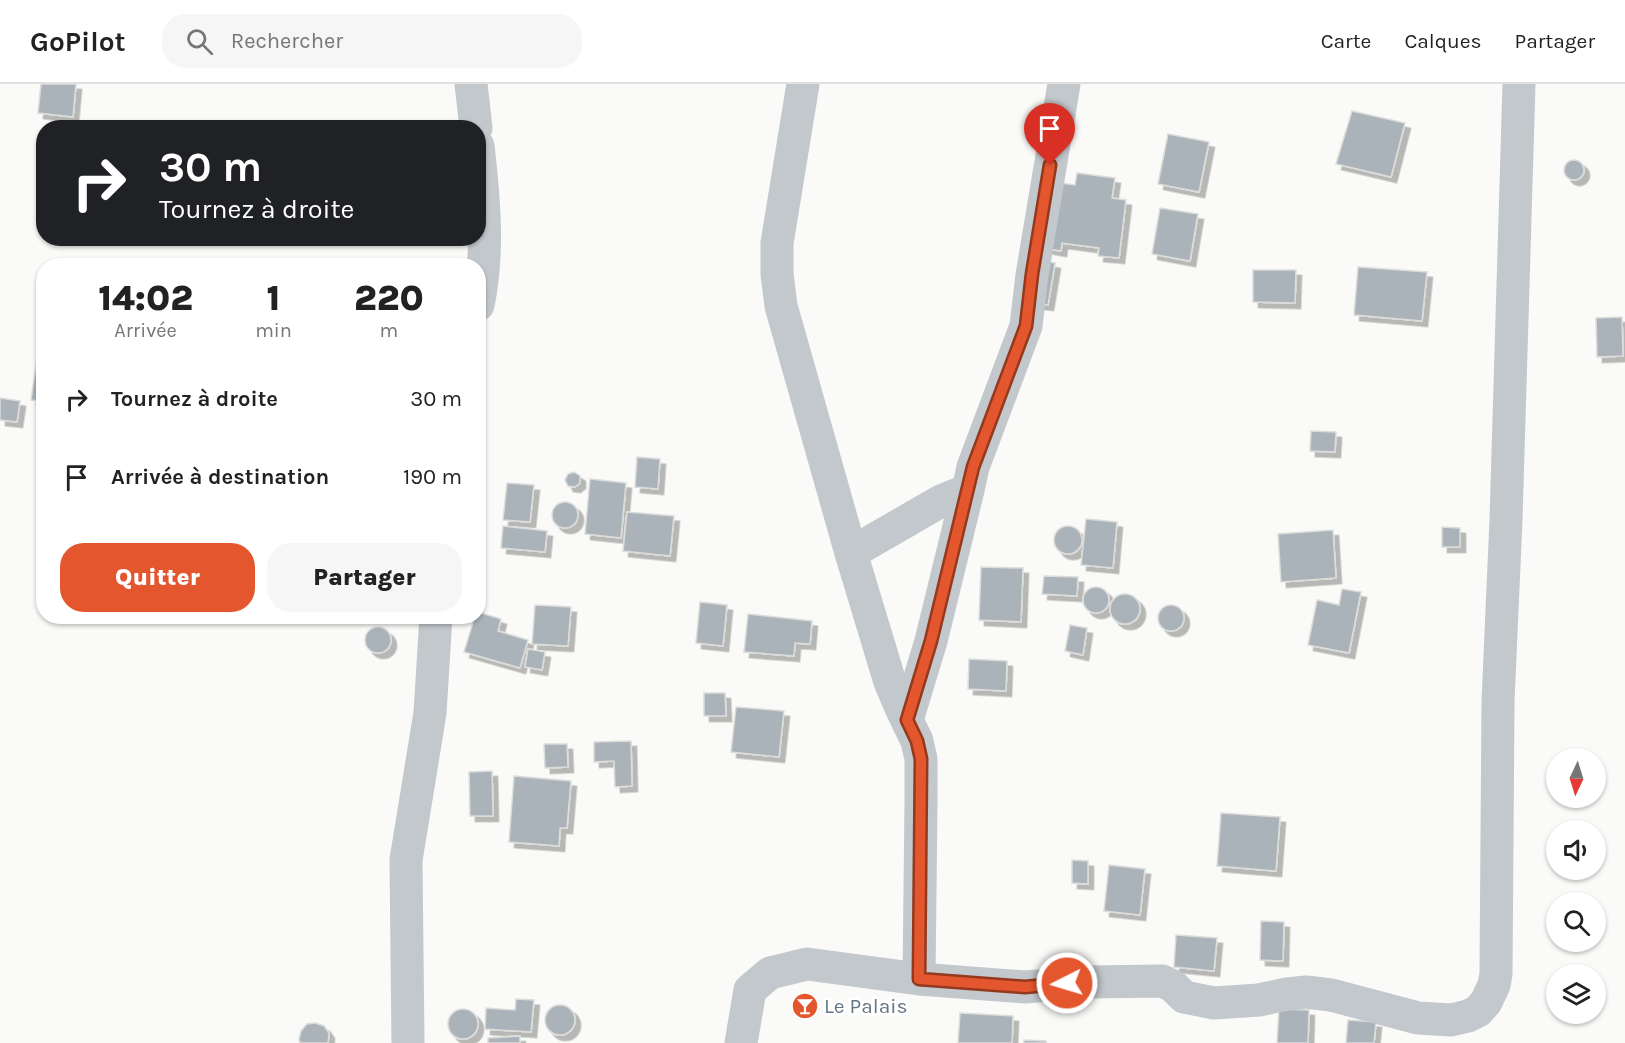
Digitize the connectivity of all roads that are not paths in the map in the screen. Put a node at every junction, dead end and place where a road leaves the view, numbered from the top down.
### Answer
1 (471, 84) edge
2 (803, 84) edge
3 (1064, 84) edge
4 (1516, 85) edge
5 (475, 120) edge
6 (968, 490) junction
7 (851, 553) junction
8 (436, 624) edge
9 (907, 720) junction
10 (919, 979) junction
11 (408, 1043) edge
12 (741, 1043) edge

1 - 5 street
2 - 7 street
3 - 6 street
4 - 10 street
6 - 7 street
6 - 9 street
7 - 9 street
8 - 11 street
9 - 10 street
10 - 12 street

